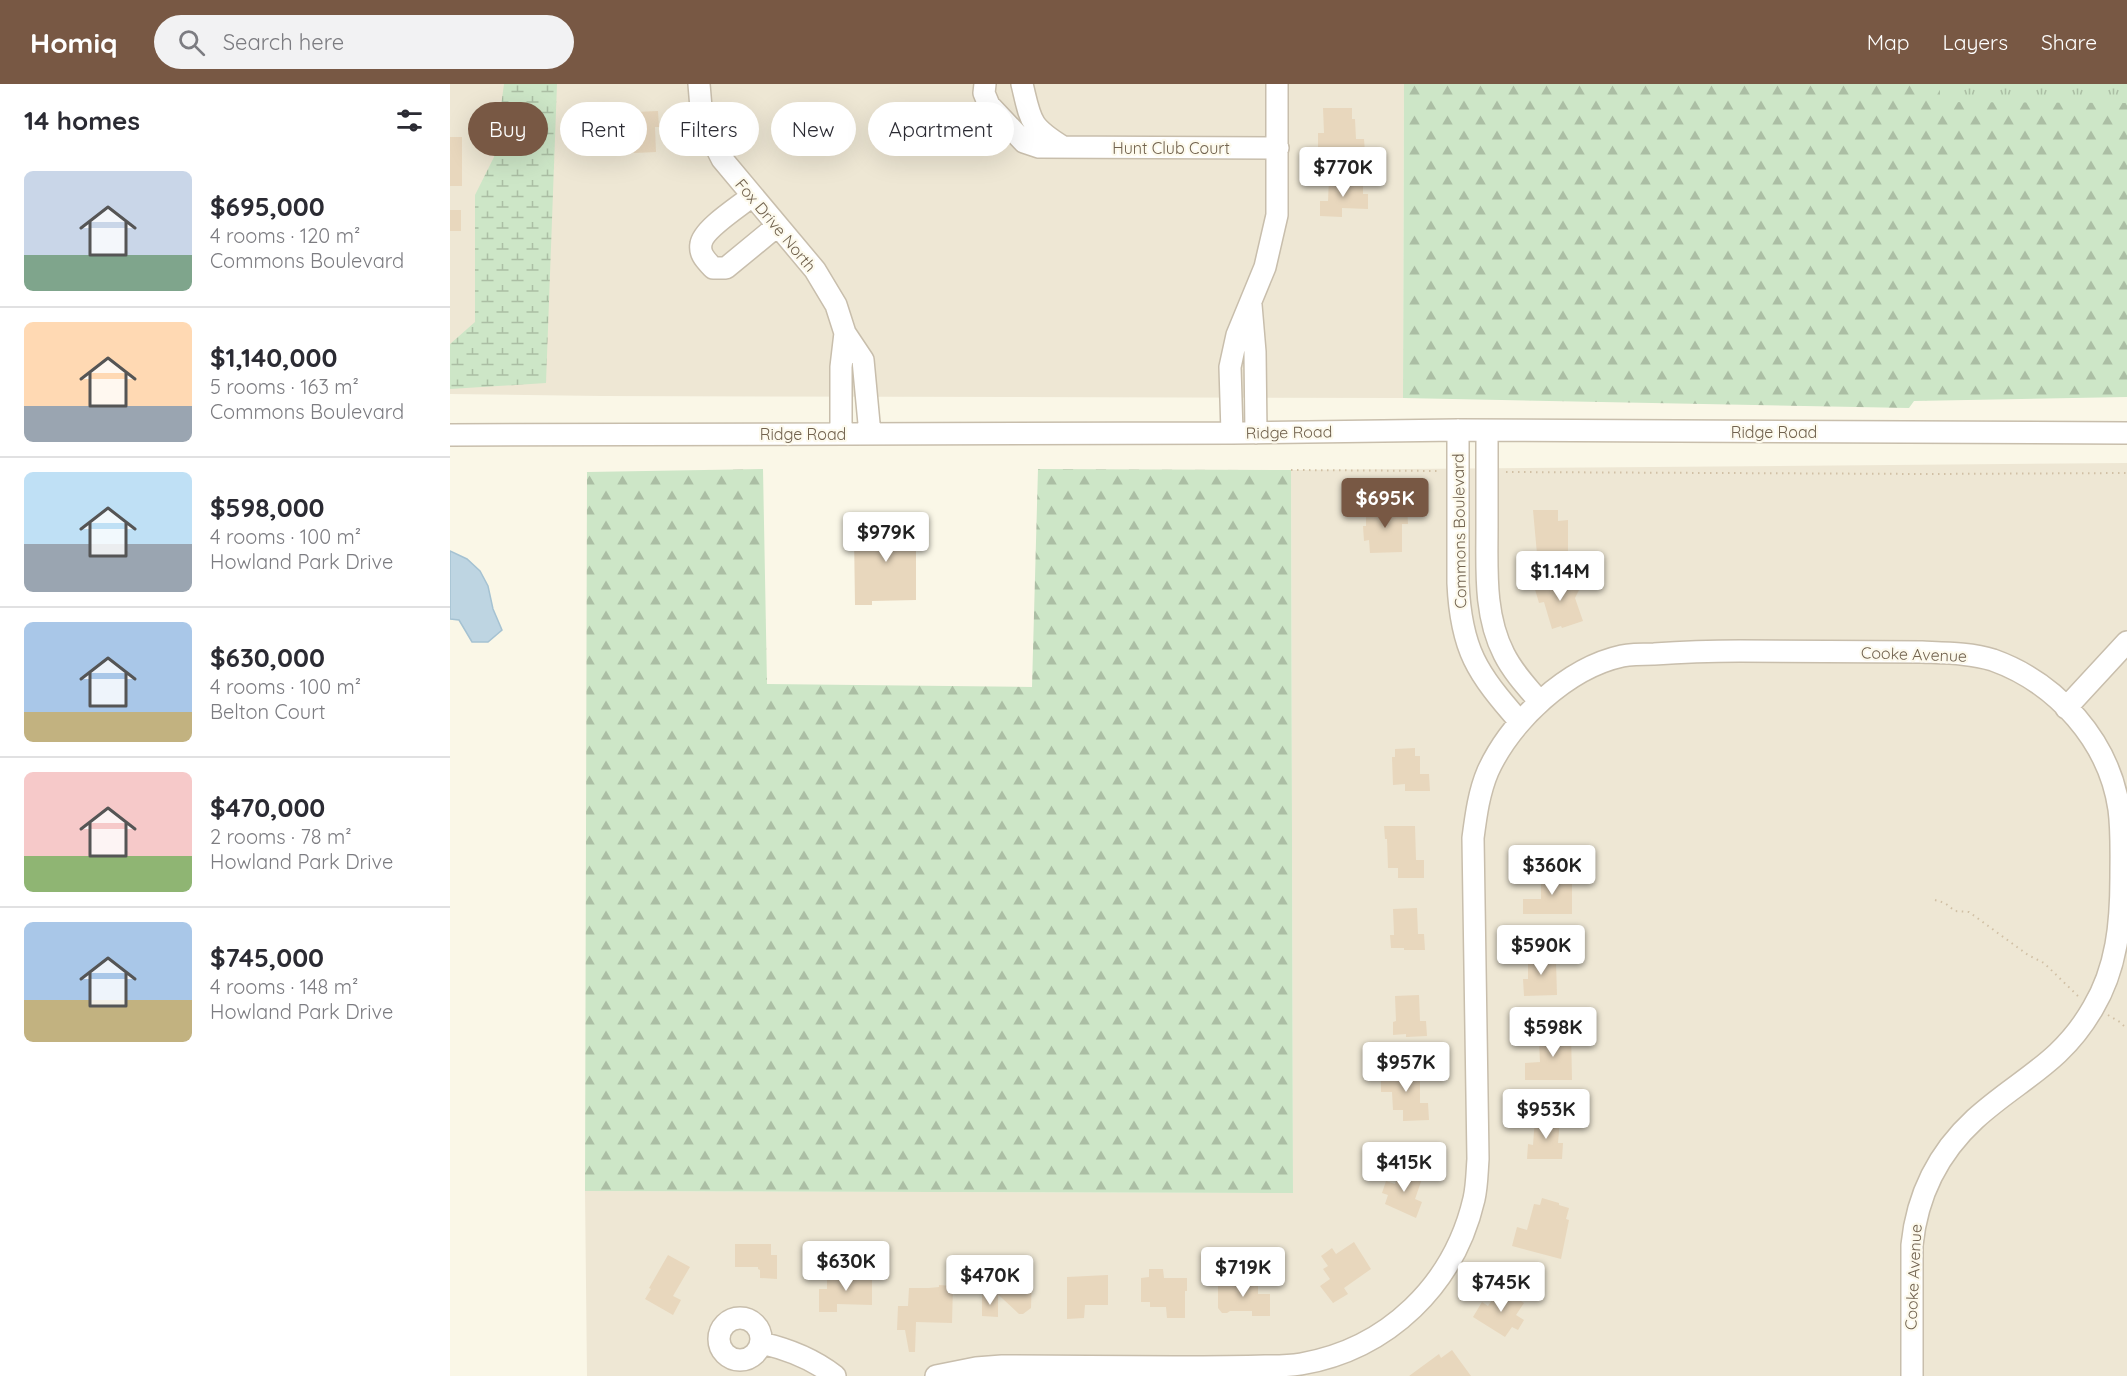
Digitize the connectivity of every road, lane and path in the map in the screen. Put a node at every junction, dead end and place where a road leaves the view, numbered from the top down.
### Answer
1 (699, 84) edge
2 (985, 84) edge
3 (1022, 84) edge
4 (1277, 84) edge
5 (1063, 147) junction
6 (1278, 148) junction
7 (752, 196) junction
8 (777, 226) junction
9 (1251, 305) junction
10 (845, 333) junction
11 (1458, 430) junction
12 (1487, 431) junction
13 (1232, 433) junction
14 (1256, 433) junction
15 (2127, 433) edge
16 (841, 434) junction
17 (870, 434) junction
18 (450, 435) edge
19 (1290, 470) dead end
20 (1458, 471) junction
21 (1487, 472) junction
22 (2127, 473) edge
23 (2127, 642) edge
24 (1540, 702) junction
25 (2066, 708) junction
26 (1520, 722) junction
27 (1935, 900) dead end
28 (2094, 1007) junction
29 (2127, 1029) edge
30 (761, 1343) dead end
31 (1240, 1372) edge
32 (835, 1376) edge
33 (936, 1376) edge
34 (1912, 1376) edge

1 - 7 street, Fox Drive North
2 - 5 street, Hunt Club Court
3 - 5 street
4 - 6 street
5 - 6 street, Hunt Club Court
6 - 9 street
7 - 8 street, Fox Drive North
7 - 8 street
8 - 10 street, Fox Drive North
9 - 13 street
9 - 14 street
10 - 16 street, Fox Drive North
10 - 17 street, Fox Drive North
11 - 12 street, Ridge Road
11 - 14 street, Ridge Road
11 - 20 street, Commons Boulevard
12 - 15 street, Ridge Road
12 - 21 street, Commons Boulevard
13 - 14 street, Ridge Road
13 - 17 street, Ridge Road
16 - 17 street, Ridge Road
16 - 18 street, Ridge Road
19 - 20 path
20 - 26 street, Commons Boulevard
21 - 22 path
21 - 24 street, Commons Boulevard
23 - 25 street
24 - 25 street, Cooke Avenue
24 - 26 street, Cooke Avenue
25 - 28 street, Cooke Avenue
26 - 31 street, Cooke Avenue
27 - 28 path
28 - 29 path
28 - 34 street, Cooke Avenue
30 - 32 street
31 - 33 street, Cooke Avenue

